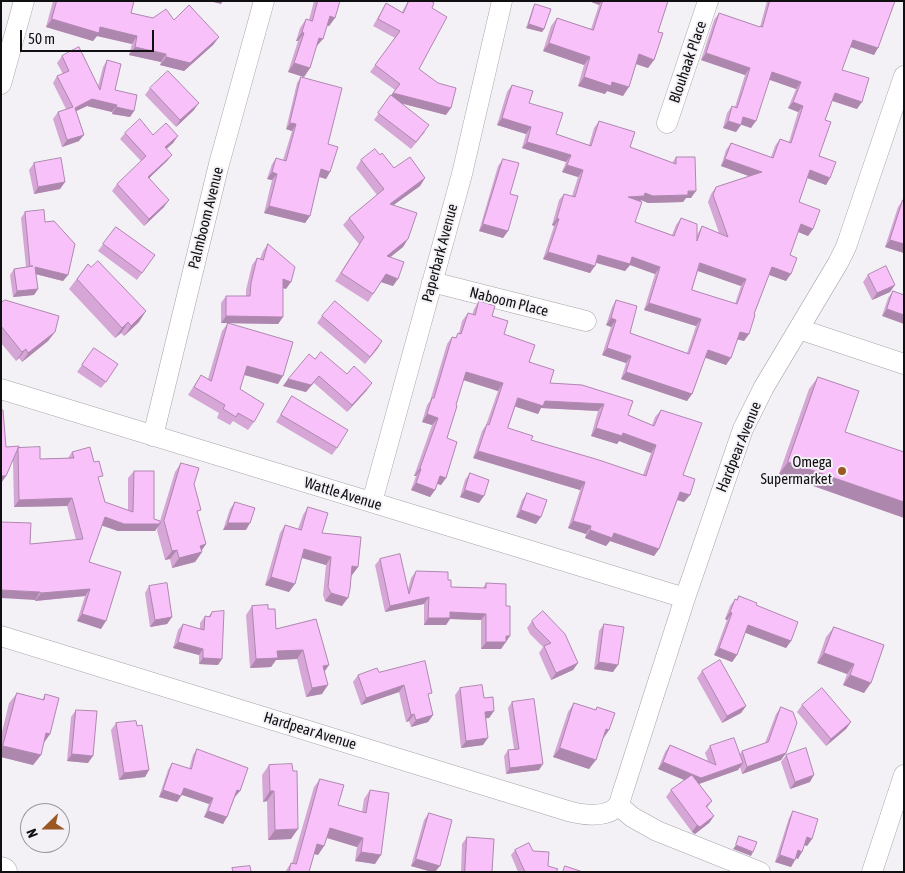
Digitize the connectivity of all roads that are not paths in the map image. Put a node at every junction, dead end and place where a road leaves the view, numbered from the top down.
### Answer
1 (24, 1) edge
2 (264, 1) edge
3 (502, 1) edge
4 (708, 1) edge
5 (904, 76) edge
6 (1, 84) edge
7 (667, 123) dead end
8 (432, 282) junction
9 (586, 321) dead end
10 (799, 329) junction
11 (904, 364) edge
12 (1, 389) edge
13 (153, 436) junction
14 (372, 502) junction
15 (685, 598) junction
16 (1, 636) edge
17 (904, 776) edge
18 (618, 805) junction
19 (760, 872) edge
20 (872, 872) edge

1 - 6 street
2 - 13 street, Palmboom Avenue
3 - 8 street, Paperbark Avenue
4 - 7 street, Blouhaak Place
5 - 10 street, Hardpear Avenue
8 - 9 street, Naboom Place
8 - 14 street, Paperbark Avenue
10 - 11 street
10 - 15 street, Hardpear Avenue
12 - 13 street, Wattle Avenue
13 - 14 street, Wattle Avenue
14 - 15 street, Wattle Avenue
15 - 18 street, Hardpear Avenue
16 - 18 street, Hardpear Avenue
17 - 20 street
18 - 19 street

